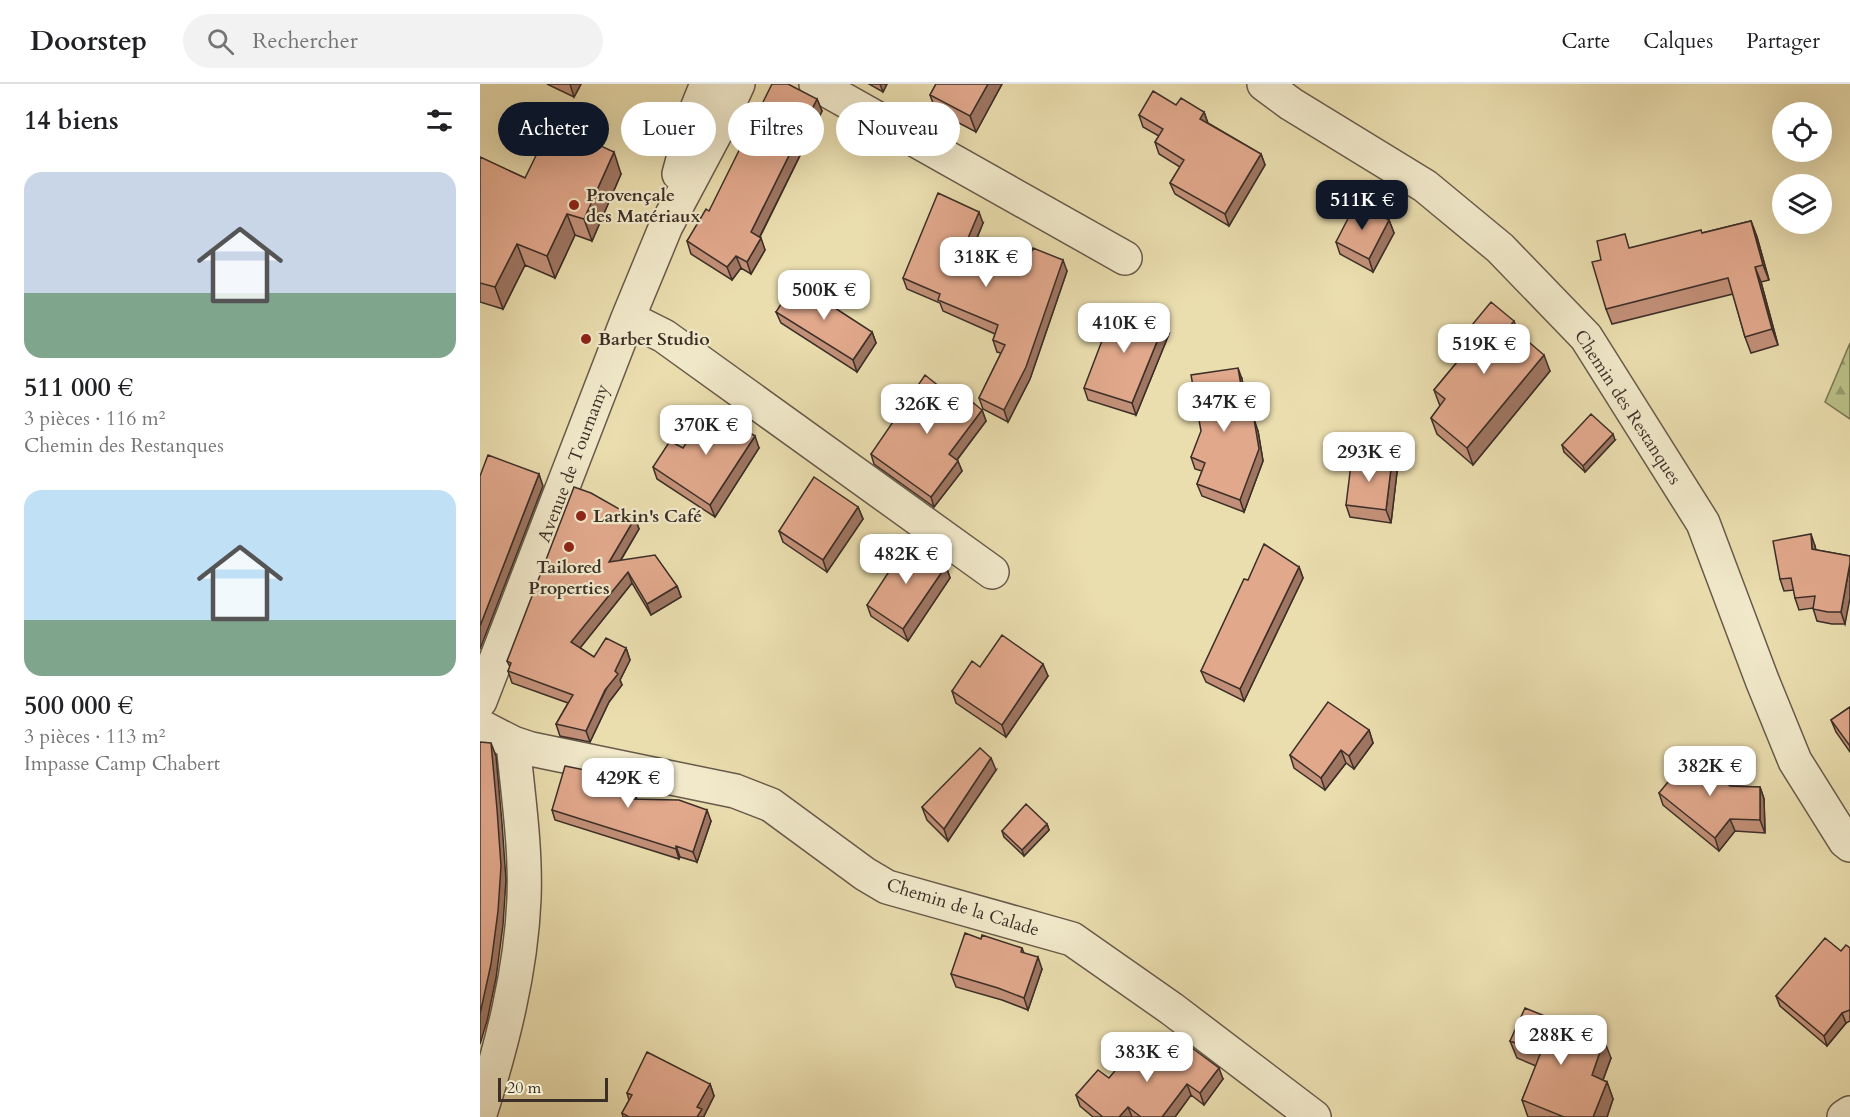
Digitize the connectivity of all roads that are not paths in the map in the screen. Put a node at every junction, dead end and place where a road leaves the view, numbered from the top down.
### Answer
1 (707, 84) edge
2 (738, 84) edge
3 (816, 84) edge
4 (1263, 84) edge
5 (666, 225) junction
6 (1125, 258) dead end
7 (628, 318) junction
8 (992, 572) dead end
9 (483, 685) edge
10 (480, 726) edge
11 (513, 743) junction
12 (1850, 845) edge
13 (1850, 1113) edge
14 (480, 1114) edge
15 (1314, 1117) edge
16 (1844, 1117) edge

1 - 5 street, Avenue de Tournamy
2 - 5 street, Avenue de Tournamy
3 - 6 street
4 - 12 street, Chemin des Restanques
5 - 7 street, Avenue de Tournamy
7 - 8 street
7 - 9 street, Avenue de Tournamy
10 - 11 street, Chemin de la Calade
11 - 14 street
11 - 15 street, Chemin de la Calade
13 - 16 street

